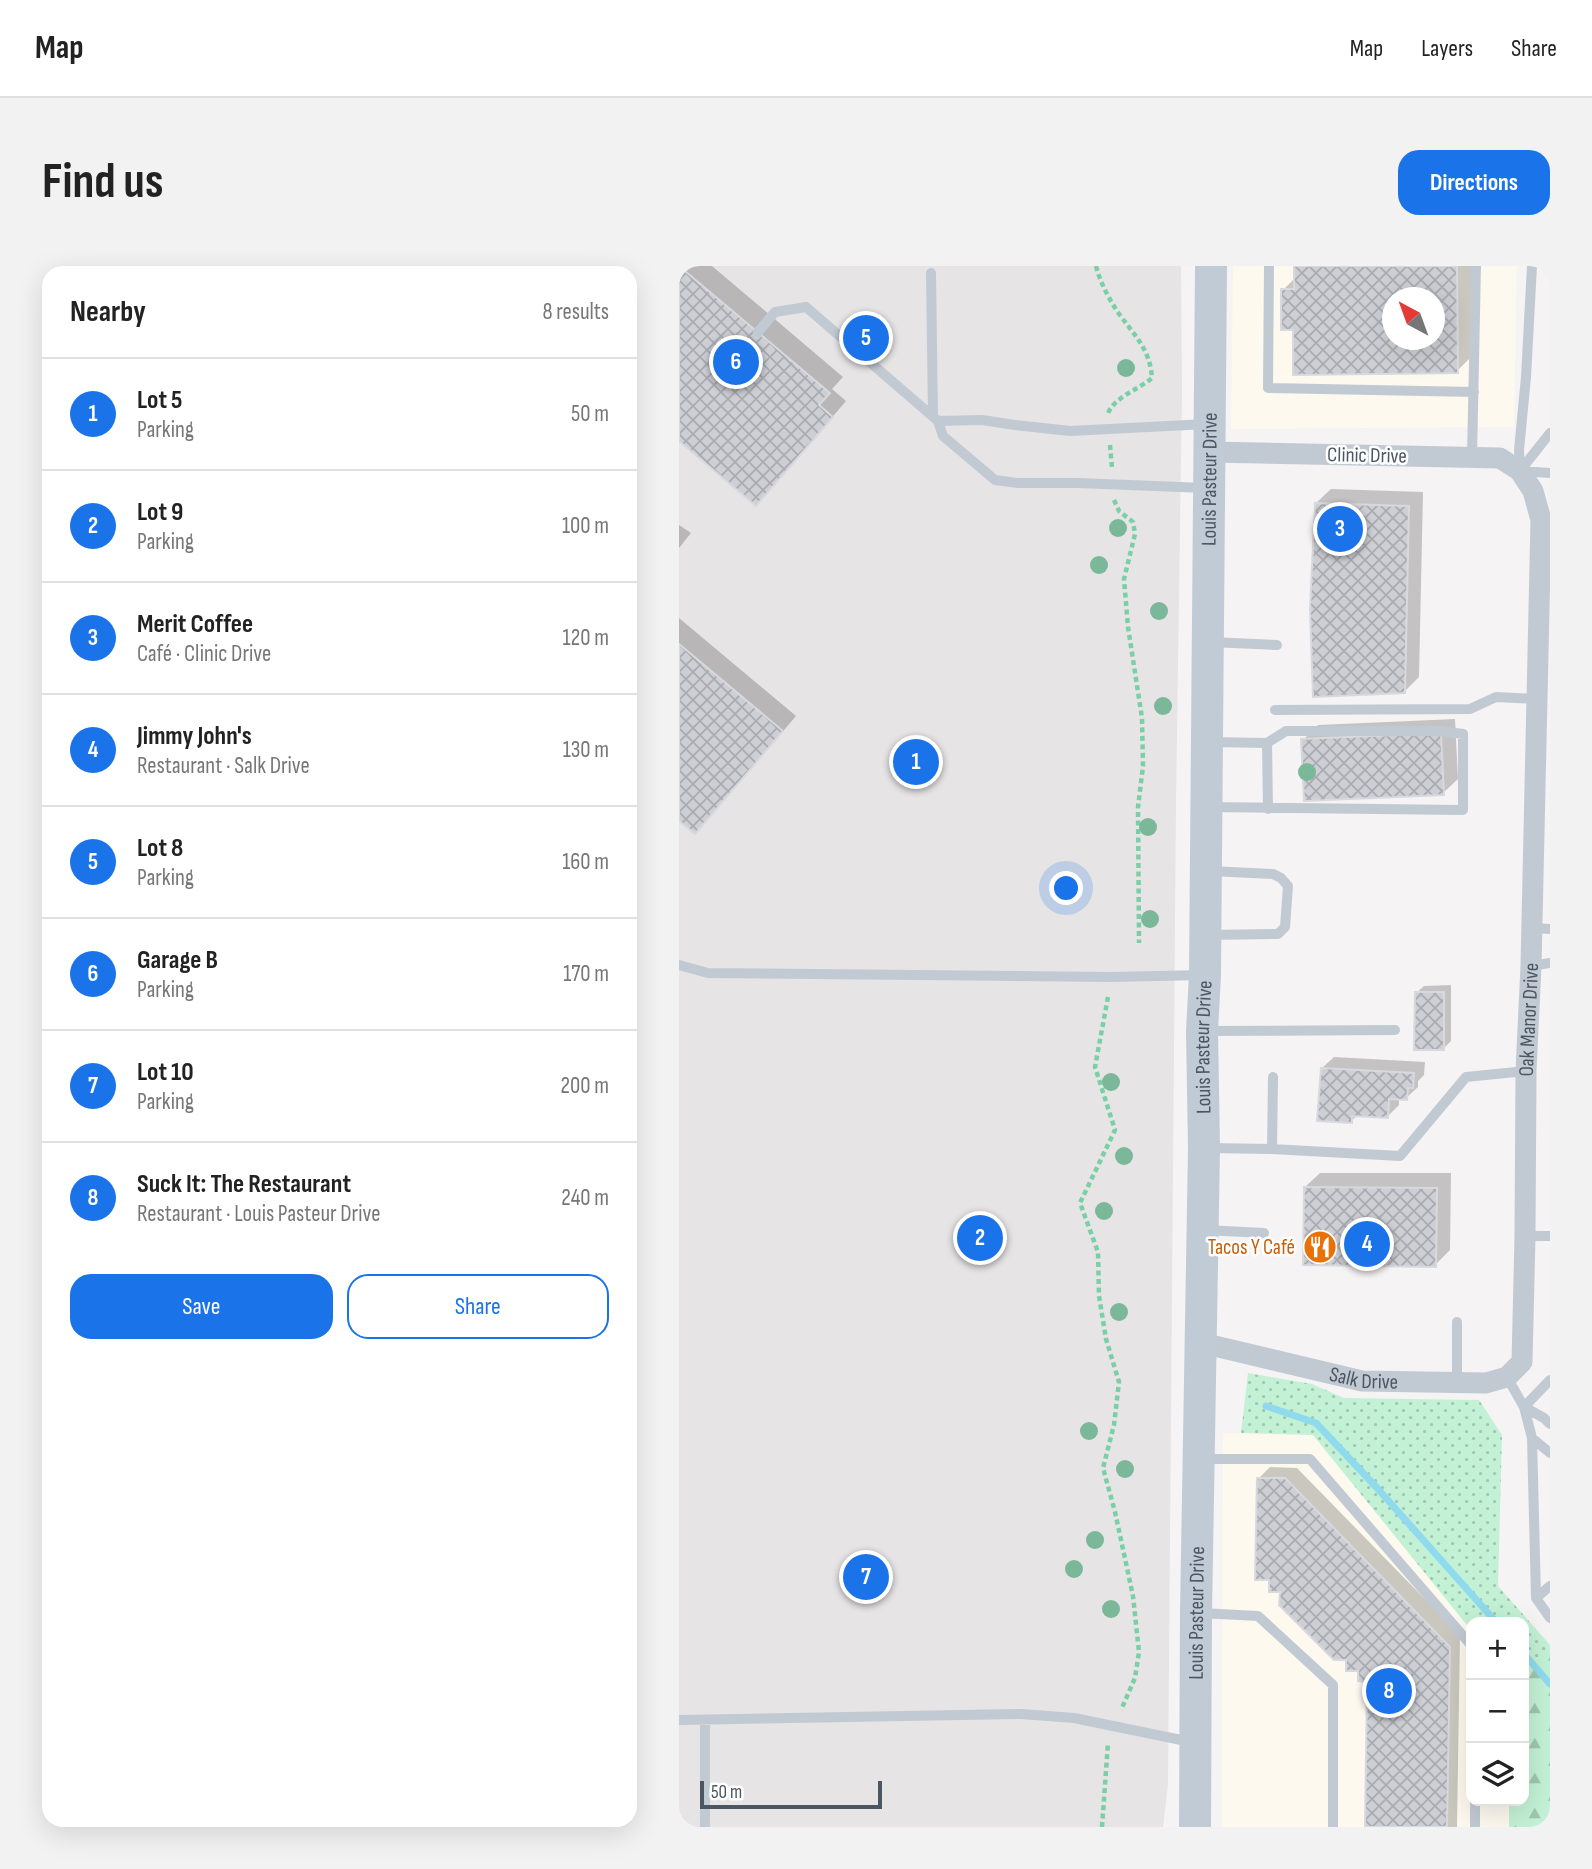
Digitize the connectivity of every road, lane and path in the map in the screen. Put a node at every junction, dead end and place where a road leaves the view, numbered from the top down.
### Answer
1 (1096, 266) edge
2 (1211, 266) edge
3 (1269, 266) edge
4 (1476, 266) edge
5 (1532, 266) edge
6 (931, 273) dead end
7 (758, 332) dead end
8 (1474, 392) junction
9 (1108, 414) dead end
10 (936, 419) junction
11 (1550, 433) edge
12 (1209, 438) junction
13 (1110, 444) dead end
14 (1472, 457) junction
15 (1112, 469) dead end
16 (1520, 471) junction
17 (1550, 472) edge
18 (1209, 488) junction
19 (1114, 500) dead end
20 (1207, 641) junction
21 (1277, 645) dead end
22 (1541, 690) edge
23 (1275, 710) dead end
24 (1543, 724) edge
25 (1207, 742) junction
26 (1266, 743) junction
27 (1206, 807) junction
28 (1268, 809) junction
29 (1206, 871) junction
30 (1541, 928) edge
31 (1205, 935) junction
32 (1139, 943) dead end
33 (1540, 964) edge
34 (679, 965) edge
35 (1205, 975) junction
36 (1108, 996) dead end
37 (1395, 1030) dead end
38 (1202, 1031) junction
39 (1526, 1071) junction
40 (1273, 1077) dead end
41 (1204, 1148) junction
42 (1272, 1149) junction
43 (1202, 1230) junction
44 (1264, 1233) dead end
45 (1525, 1236) junction
46 (1550, 1236) edge
47 (1457, 1322) dead end
48 (1202, 1343) junction
49 (1507, 1377) junction
50 (1550, 1380) edge
51 (1457, 1382) junction
52 (1524, 1407) junction
53 (1550, 1424) edge
54 (1532, 1438) junction
55 (1550, 1453) edge
56 (1200, 1459) junction
57 (1550, 1586) edge
58 (1536, 1598) junction
59 (1196, 1613) junction
60 (1550, 1618) edge
61 (1466, 1639) edge
62 (1121, 1710) dead end
63 (679, 1720) edge
64 (705, 1721) junction
65 (1108, 1743) dead end
66 (1197, 1743) junction
67 (1475, 1806) edge
68 (705, 1827) edge
69 (1102, 1827) edge
70 (1195, 1827) edge
71 (1333, 1827) edge
72 (1475, 1827) edge

1 - 9 path
2 - 12 street, Louis Pasteur Drive
3 - 8 lane
4 - 8 lane
5 - 16 lane
6 - 10 lane
7 - 10 lane
8 - 14 lane
10 - 12 lane
10 - 18 lane
11 - 16 lane
12 - 14 street, Clinic Drive
12 - 18 street, Louis Pasteur Drive
13 - 15 path
14 - 16 street, Clinic Drive
16 - 17 lane
16 - 22 street, Oak Manor Drive
18 - 20 street, Louis Pasteur Drive
19 - 32 path
20 - 21 lane
20 - 25 street, Louis Pasteur Drive
22 - 23 lane
22 - 24 street, Oak Manor Drive
24 - 30 street, Oak Manor Drive
25 - 26 lane
25 - 27 street, Louis Pasteur Drive
26 - 28 lane
26 - 28 lane
27 - 28 lane
27 - 29 street, Louis Pasteur Drive
29 - 31 street, Louis Pasteur Drive
29 - 31 lane
30 - 33 street, Oak Manor Drive
31 - 35 street, Louis Pasteur Drive
33 - 39 street, Oak Manor Drive
34 - 35 lane
35 - 38 street, Louis Pasteur Drive
36 - 62 path
37 - 38 lane
38 - 41 street, Louis Pasteur Drive
39 - 42 lane
39 - 45 street, Oak Manor Drive
40 - 42 lane
41 - 42 lane
41 - 43 street, Louis Pasteur Drive
43 - 44 lane
43 - 48 street, Louis Pasteur Drive
45 - 46 lane
45 - 49 street, Oak Manor Drive
47 - 51 lane
48 - 51 street, Salk Drive
48 - 56 street, Louis Pasteur Drive
49 - 51 street, Salk Drive
49 - 52 lane
50 - 52 lane
52 - 53 lane
52 - 54 lane
54 - 55 lane
54 - 58 lane
56 - 59 street, Louis Pasteur Drive
56 - 61 lane
57 - 58 lane
58 - 60 lane
59 - 66 street, Louis Pasteur Drive
59 - 71 lane
63 - 64 lane
64 - 66 lane
64 - 68 lane
65 - 69 path
66 - 70 street, Louis Pasteur Drive
67 - 72 lane

